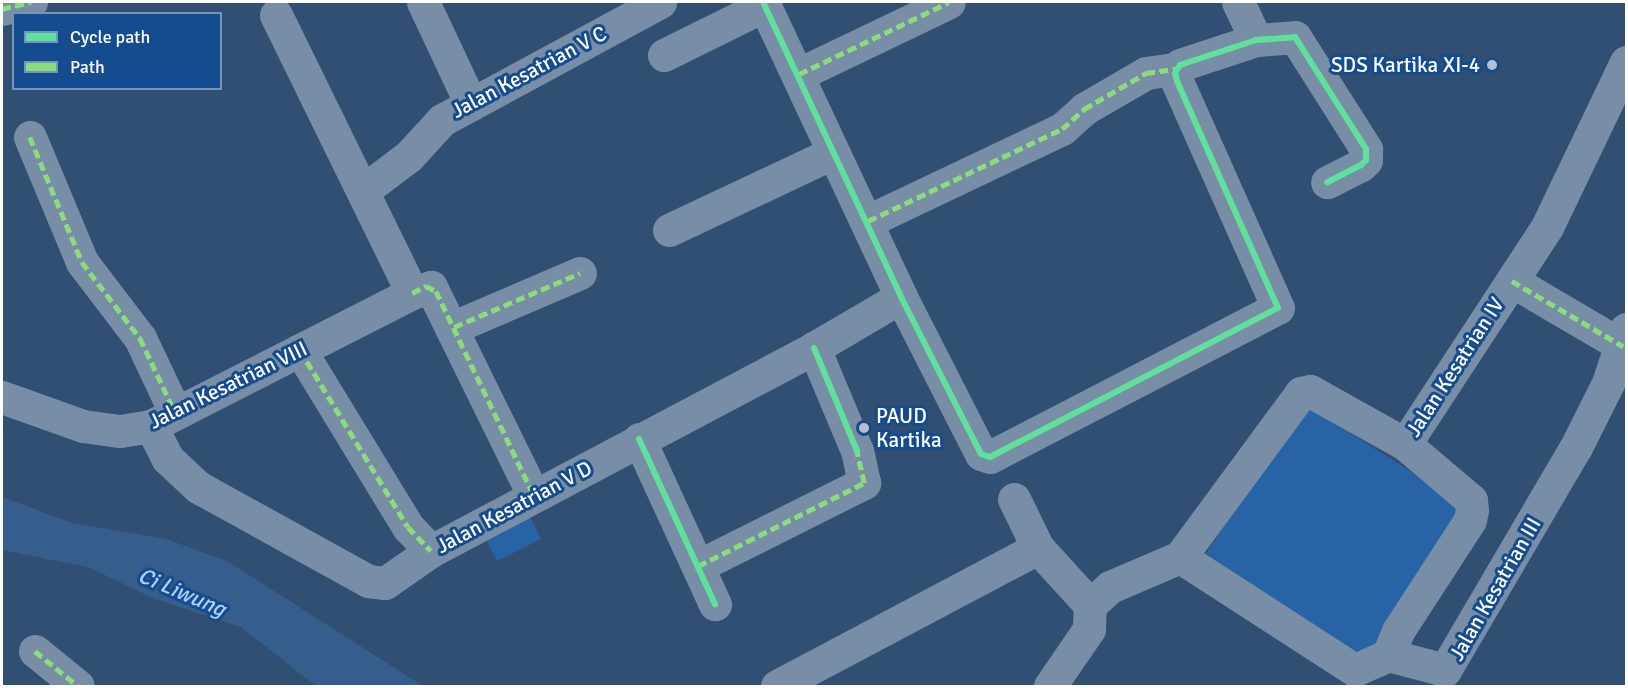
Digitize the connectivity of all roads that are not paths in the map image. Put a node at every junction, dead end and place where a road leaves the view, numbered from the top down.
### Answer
1 (31, 2) edge
2 (423, 2) edge
3 (660, 2) edge
4 (949, 2) edge
5 (1238, 2) edge
6 (764, 3) edge
7 (2, 9) edge
8 (276, 15) dead end
9 (1256, 40) junction
10 (664, 55) dead end
11 (1626, 62) edge
12 (1176, 69) junction
13 (799, 74) junction
14 (471, 104) junction
15 (30, 137) dead end
16 (833, 153) junction
17 (1327, 182) dead end
18 (364, 189) junction
19 (868, 221) junction
20 (669, 230) dead end
21 (580, 273) dead end
22 (1512, 281) junction
23 (412, 293) junction
24 (901, 297) junction
25 (454, 327) junction
26 (1625, 337) edge
27 (814, 348) junction
28 (300, 350) junction
29 (2, 397) edge
30 (163, 419) junction
31 (639, 439) junction
32 (1405, 444) junction
33 (534, 496) junction
34 (1014, 499) dead end
35 (1038, 548) junction
36 (431, 551) junction
37 (1180, 557) junction
38 (698, 566) junction
39 (716, 604) dead end
40 (1090, 605) junction
41 (35, 651) dead end
42 (1388, 655) junction
43 (78, 687) edge
44 (777, 687) edge
45 (1050, 687) edge

1 - 7 street
2 - 14 street
3 - 14 street, Jalan Kesatrian V C
4 - 13 street
5 - 9 street
6 - 10 street
6 - 13 street
8 - 18 street
9 - 12 street
9 - 17 street
11 - 22 street, Jalan Kesatrian IV
12 - 19 street
12 - 24 street
13 - 16 street
14 - 18 street, Jalan Kesatrian V C
15 - 30 street, Jalan Kesatrian V D
16 - 19 street
16 - 20 street
18 - 23 street
19 - 24 street
21 - 25 street
22 - 26 street
22 - 32 street, Jalan Kesatrian IV
23 - 25 street
23 - 28 street, Jalan Kesatrian VIII
24 - 27 street, Jalan Kesatrian V D
25 - 33 street
26 - 42 street, Jalan Kesatrian III
27 - 31 street, Jalan Kesatrian V D
27 - 38 street
28 - 30 street, Jalan Kesatrian VIII
28 - 36 street
29 - 30 street, Jalan Kesatrian VIII
30 - 36 street, Jalan Kesatrian V D
31 - 33 street, Jalan Kesatrian V D
31 - 38 street
32 - 37 street, Jalan Kesatrian IV
32 - 42 street
33 - 36 street, Jalan Kesatrian V D
34 - 35 street
35 - 40 street
35 - 44 street
37 - 40 street
37 - 42 street
38 - 39 street
40 - 45 street
41 - 43 street

